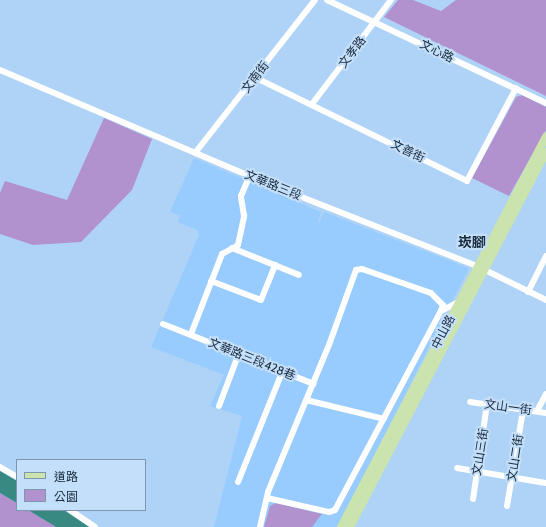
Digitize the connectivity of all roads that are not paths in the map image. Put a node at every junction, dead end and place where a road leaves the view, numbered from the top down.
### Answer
1 (315, 0) edge
2 (327, 0) edge
3 (391, 0) edge
4 (375, 21) junction
5 (0, 70) edge
6 (254, 78) junction
7 (516, 88) junction
8 (546, 103) edge
9 (312, 104) junction
10 (546, 137) edge
11 (546, 152) edge
12 (195, 153) junction
13 (250, 175) junction
14 (232, 248) junction
15 (546, 256) edge
16 (275, 265) junction
17 (480, 268) junction
18 (300, 275) dead end
19 (211, 281) junction
20 (528, 292) junction
21 (546, 300) edge
22 (459, 302) junction
23 (441, 311) junction
24 (163, 324) dead end
25 (190, 334) junction
26 (239, 353) junction
27 (283, 370) junction
28 (314, 384) junction
29 (546, 394) edge
30 (306, 400) junction
31 (470, 402) dead end
32 (487, 404) junction
33 (219, 406) dead end
34 (523, 410) junction
35 (537, 411) junction
36 (546, 413) edge
37 (384, 419) junction
38 (0, 467) edge
39 (457, 468) dead end
40 (477, 471) junction
41 (16, 476) edge
42 (512, 477) junction
43 (238, 482) dead end
44 (546, 483) edge
45 (267, 498) junction
46 (472, 499) dead end
47 (507, 506) dead end
48 (71, 511) edge
49 (95, 527) edge
50 (260, 527) edge
51 (341, 527) edge
52 (350, 527) edge

1 - 6 street, 文南街
2 - 4 street, 文心路
3 - 4 street, 文孝路
4 - 7 street, 文心路
4 - 9 street, 文孝路
5 - 12 street, 文華路三段
6 - 9 street, 文善街
6 - 12 street, 文南街
7 - 8 street, 文心路
7 - 9 street, 文善街
10 - 17 main road, 中山路
11 - 17 main road, 中山路
12 - 13 street, 文華路三段
13 - 14 street
13 - 17 street, 文華路三段
14 - 16 street
14 - 19 street
15 - 20 street
16 - 18 street
16 - 19 street
17 - 20 street, 文華路三段
17 - 22 main road, 中山路
17 - 52 main road, 中山路
19 - 25 street
20 - 21 street, 文華路三段
22 - 23 street
22 - 51 main road, 中山路
23 - 28 street
23 - 37 street
24 - 25 street, 文華路三段428巷
25 - 26 street, 文華路三段428巷
26 - 27 street, 文華路三段428巷
26 - 33 street
27 - 28 street, 文華路三段428巷
27 - 43 street
28 - 30 street
29 - 35 street
30 - 37 street
30 - 45 street
31 - 32 street, 文山一街
32 - 34 street, 文山一街
32 - 40 street, 文山三街
34 - 35 street, 文山一街
34 - 42 street, 文山二街
35 - 36 street, 文山一街
37 - 45 street
38 - 41 street
39 - 40 street
40 - 42 street
40 - 46 street, 文山三街
42 - 44 street
42 - 47 street, 文山二街
45 - 50 street
48 - 49 street

